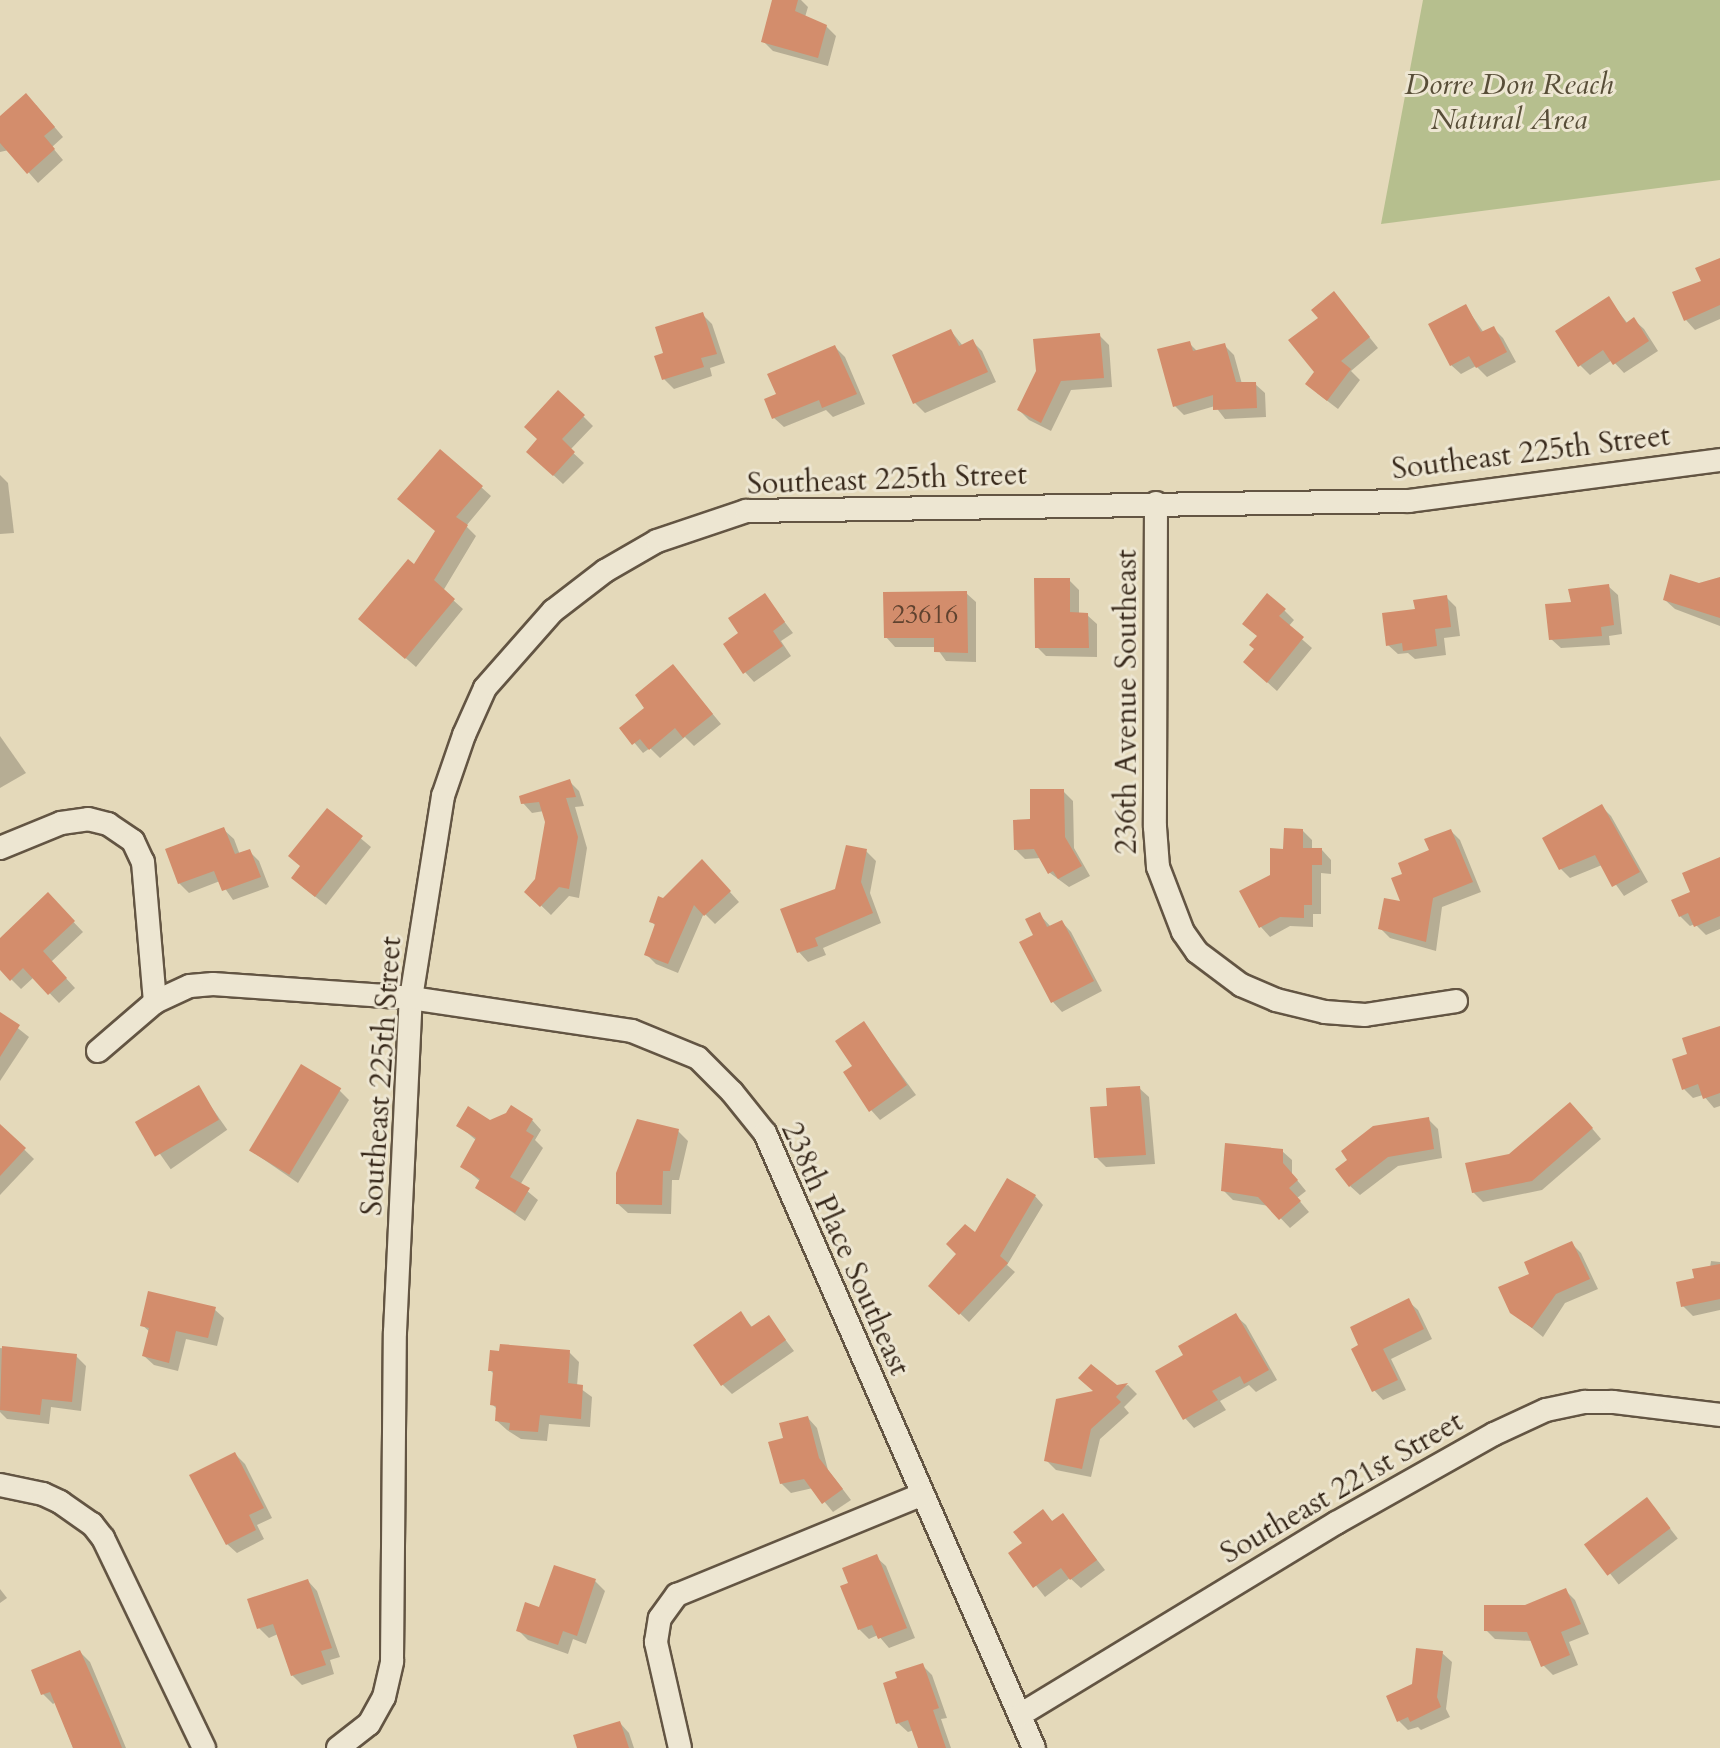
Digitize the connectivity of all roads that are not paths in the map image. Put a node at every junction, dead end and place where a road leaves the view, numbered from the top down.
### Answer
1 (1720, 460) edge
2 (1156, 503) junction
3 (0, 848) edge
4 (411, 998) junction
5 (1456, 1001) dead end
6 (155, 1002) junction
7 (98, 1051) dead end
8 (1720, 1415) edge
9 (0, 1485) edge
10 (921, 1495) junction
11 (1020, 1715) junction
12 (204, 1748) edge
13 (338, 1748) edge
14 (680, 1748) edge
15 (1034, 1748) edge

1 - 2 street, Southeast 225th Street
2 - 4 street, Southeast 225th Street
2 - 5 street, 236th Avenue Southeast
3 - 6 street
4 - 6 street, 238th Place Southeast
4 - 10 street, 238th Place Southeast
4 - 13 street, Southeast 225th Street
6 - 7 street, 238th Place Southeast
8 - 11 street, Southeast 221st Street
9 - 12 street
10 - 11 street, 238th Place Southeast
10 - 14 street
11 - 15 street, 238th Place Southeast

